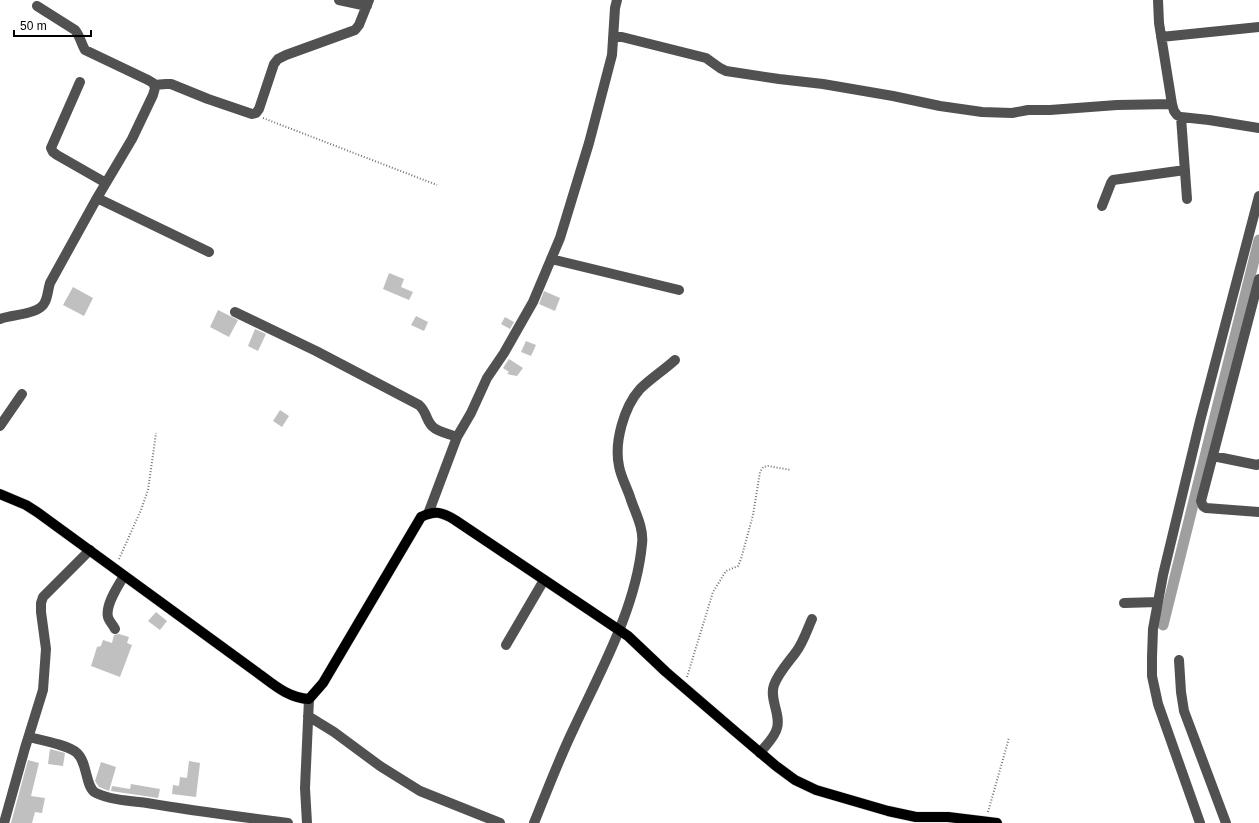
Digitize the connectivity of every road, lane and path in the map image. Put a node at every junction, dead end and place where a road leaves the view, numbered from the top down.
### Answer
1 (338, 0) edge
2 (617, 0) edge
3 (1158, 0) edge
4 (368, 3) edge
5 (37, 6) dead end
6 (1259, 27) edge
7 (614, 35) junction
8 (1161, 37) junction
9 (80, 82) dead end
10 (154, 85) junction
11 (1172, 104) junction
12 (252, 114) junction
13 (1181, 117) junction
14 (1259, 128) edge
15 (1185, 170) junction
16 (106, 183) junction
17 (437, 185) dead end
18 (1259, 196) edge
19 (97, 198) junction
20 (1187, 198) dead end
21 (1102, 206) dead end
22 (209, 252) dead end
23 (551, 259) junction
24 (1259, 279) edge
25 (679, 290) dead end
26 (235, 312) dead end
27 (0, 319) edge
28 (675, 360) dead end
29 (22, 394) dead end
30 (0, 426) edge
31 (156, 433) dead end
32 (458, 437) junction
33 (1213, 456) junction
34 (1259, 464) edge
35 (791, 470) dead end
36 (0, 494) edge
37 (1259, 512) edge
38 (428, 514) junction
39 (90, 550) junction
40 (114, 568) junction
41 (124, 576) junction
42 (544, 580) junction
43 (1158, 602) junction
44 (1124, 603) dead end
45 (812, 619) dead end
46 (115, 629) dead end
47 (620, 630) junction
48 (506, 645) dead end
49 (1179, 660) dead end
50 (684, 688) junction
51 (309, 699) junction
52 (308, 716) junction
53 (28, 737) junction
54 (1009, 738) dead end
55 (760, 752) junction
56 (985, 821) junction
57 (4, 823) edge
58 (288, 823) edge
59 (307, 823) edge
60 (500, 823) edge
61 (534, 823) edge
62 (997, 823) edge
63 (1200, 823) edge
64 (1226, 823) edge

1 - 4 street
2 - 7 street
3 - 8 street
4 - 12 street
5 - 10 street
6 - 8 street
7 - 11 street
7 - 23 street
8 - 11 street
9 - 16 street
10 - 12 street
10 - 16 street
11 - 13 street
12 - 17 path
13 - 14 street
13 - 15 street
15 - 20 street
15 - 21 street
16 - 19 street
18 - 43 street
19 - 22 street
19 - 27 street
23 - 25 street
23 - 32 street
24 - 33 street
26 - 32 street
28 - 47 street
29 - 30 street
31 - 40 path
32 - 38 street
33 - 34 street
33 - 37 street
35 - 50 path
36 - 39 main road
38 - 42 main road
38 - 51 main road
39 - 40 main road
39 - 53 street
40 - 41 main road
41 - 46 street
41 - 51 main road
42 - 47 main road
42 - 48 street
43 - 44 street
43 - 63 street
45 - 55 street
47 - 50 main road
47 - 61 street
49 - 64 street
50 - 55 main road
51 - 52 street
52 - 59 street
52 - 60 street
53 - 57 street
53 - 58 street
54 - 56 path
55 - 56 main road
56 - 62 main road

